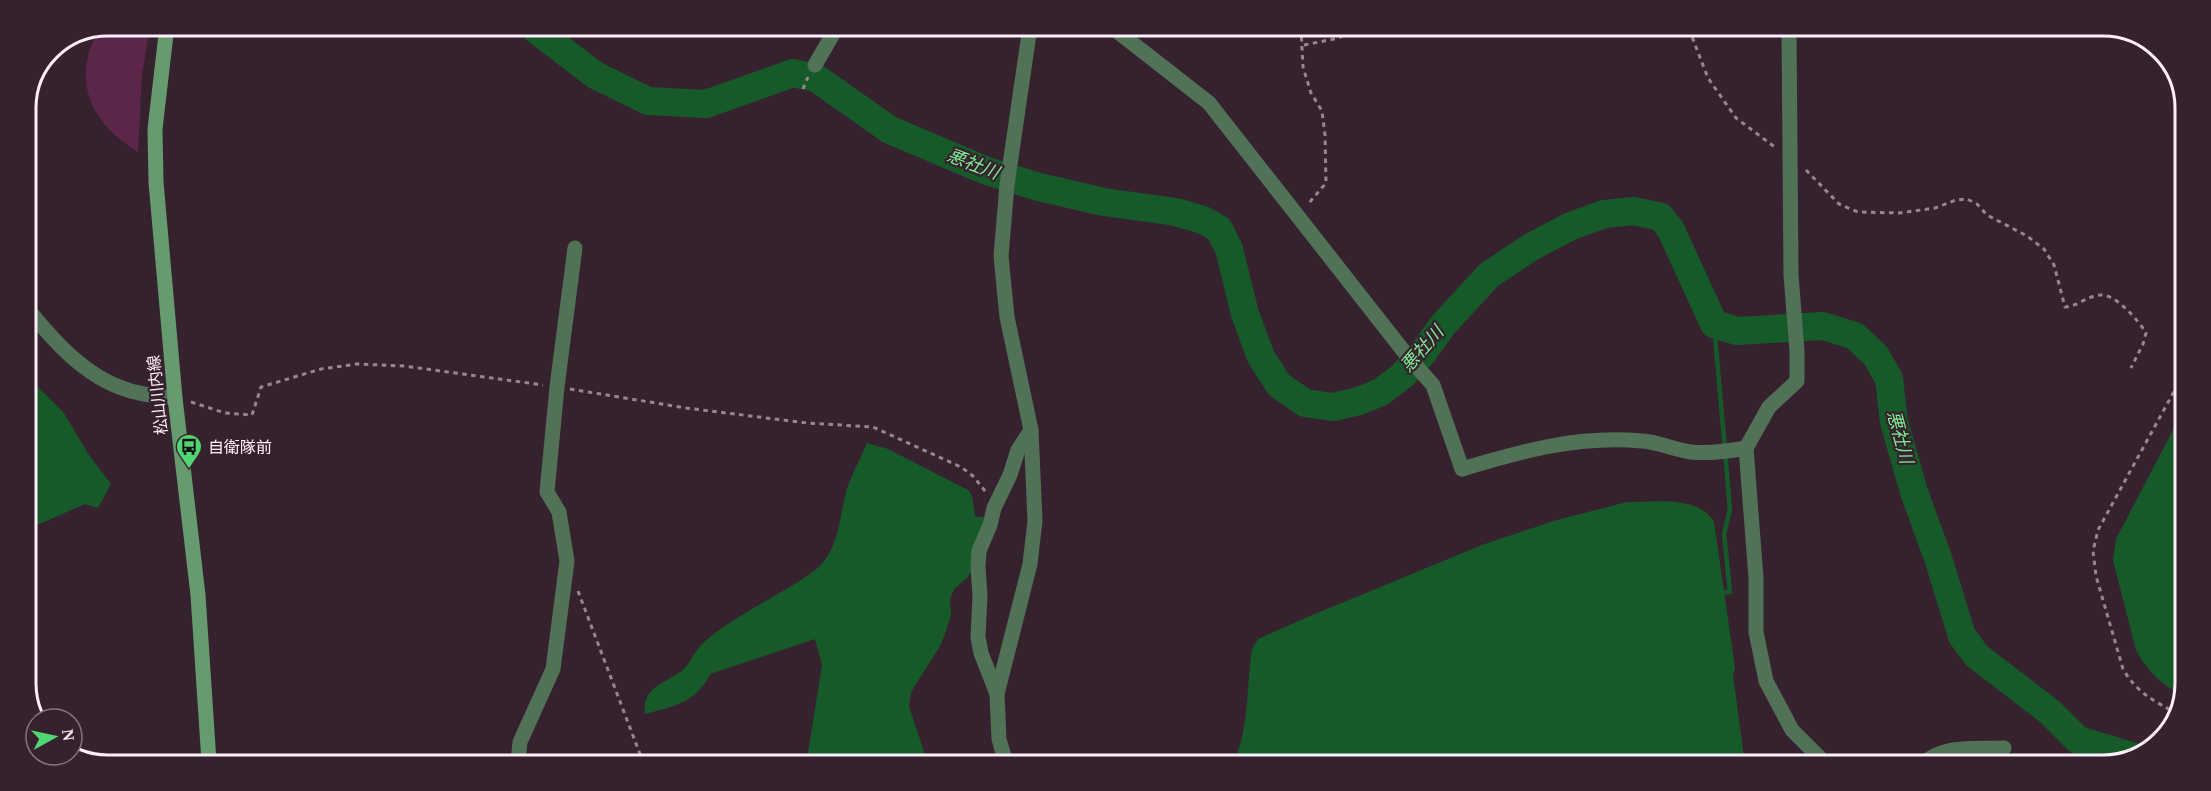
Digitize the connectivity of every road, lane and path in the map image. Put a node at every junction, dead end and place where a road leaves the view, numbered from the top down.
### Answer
1 (165, 36) edge
2 (832, 36) edge
3 (1029, 36) edge
4 (1123, 36) edge
5 (1302, 36) edge
6 (1340, 36) edge
7 (1692, 36) edge
8 (1789, 36) edge
9 (1303, 45) junction
10 (814, 65) dead end
11 (805, 84) dead end
12 (803, 89) dead end
13 (1790, 158) junction
14 (1298, 216) junction
15 (575, 248) dead end
16 (36, 320) edge
17 (2131, 368) dead end
18 (557, 387) junction
19 (2175, 390) edge
20 (175, 398) junction
21 (1031, 430) junction
22 (1732, 450) junction
23 (994, 508) junction
24 (567, 561) junction
25 (997, 694) junction
26 (2169, 709) edge
27 (2004, 748) dead end
28 (209, 755) edge
29 (519, 755) edge
30 (640, 755) edge
31 (1004, 755) edge
32 (1817, 755) edge
33 (1934, 755) edge

1 - 20 main road, 松山川内線
2 - 10 street
3 - 21 street
4 - 14 street
5 - 9 path
6 - 9 path
7 - 13 path
8 - 13 street
9 - 14 path
11 - 12 path
13 - 17 path
13 - 22 street
14 - 22 street
15 - 18 street
16 - 20 street
18 - 20 path
18 - 23 path
18 - 24 street
19 - 26 path
20 - 28 main road, 松山川内線
21 - 23 street
21 - 25 street
22 - 32 street
23 - 25 street
24 - 29 street
24 - 30 path
25 - 31 street
27 - 33 street

